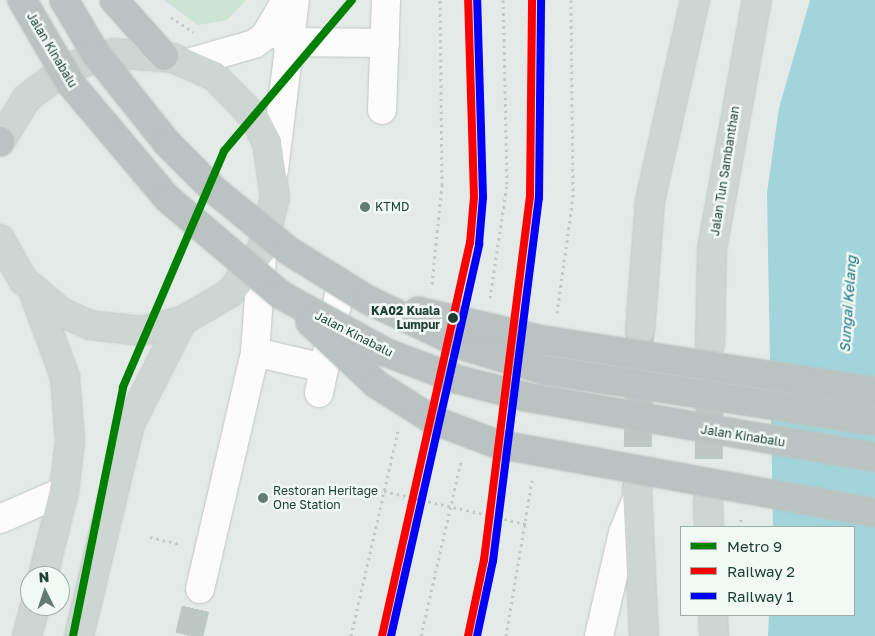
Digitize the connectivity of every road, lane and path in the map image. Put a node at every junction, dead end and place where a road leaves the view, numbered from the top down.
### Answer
1 (22, 0) edge
2 (64, 0) edge
3 (114, 0) edge
4 (286, 0) edge
5 (295, 0) edge
6 (386, 0) edge
7 (695, 0) edge
8 (757, 0) edge
9 (286, 42) junction
10 (386, 43) junction
11 (176, 60) junction
12 (382, 110) dead end
13 (0, 142) edge
14 (274, 170) junction
15 (0, 239) edge
16 (262, 249) junction
17 (19, 282) edge
18 (281, 295) junction
19 (339, 295) dead end
20 (368, 300) junction
21 (182, 321) junction
22 (640, 331) tunnel mouth
23 (710, 344) tunnel mouth
24 (255, 352) junction
25 (875, 392) edge
26 (875, 421) edge
27 (875, 457) edge
28 (64, 491) junction
29 (384, 491) dead end
30 (637, 494) joint
31 (708, 500) tunnel mouth
32 (875, 513) edge
33 (0, 518) edge
34 (526, 524) dead end
35 (709, 526) edge
36 (150, 537) dead end
37 (192, 547) dead end
38 (45, 566) edge
39 (200, 589) tunnel mouth
40 (33, 616) edge
41 (713, 616) edge
42 (28, 636) edge
43 (79, 636) edge
44 (599, 636) edge
45 (644, 636) edge
46 (714, 636) edge

1 - 18 highway, Jalan Kinabalu, bridge
2 - 20 highway, bridge
3 - 11 highway
4 - 11 street
5 - 9 street
6 - 10 street
7 - 22 main road
8 - 23 main road, Jalan Tun Sambanthan
9 - 10 street
9 - 14 street
10 - 12 street
11 - 13 main road
11 - 14 main road
14 - 16 main road
15 - 17 main road
16 - 21 main road
16 - 24 street
17 - 21 main road
17 - 28 main road
18 - 27 highway, Jalan Kinabalu, bridge
18 - 32 highway, bridge
19 - 24 street
20 - 25 highway, bridge
20 - 26 highway, bridge
21 - 43 main road
24 - 39 street
28 - 33 street
28 - 38 main road
29 - 34 path, bridge
30 - 44 street
30 - 45 main road
31 - 35 main road
36 - 37 path
40 - 42 main road
41 - 46 main road

